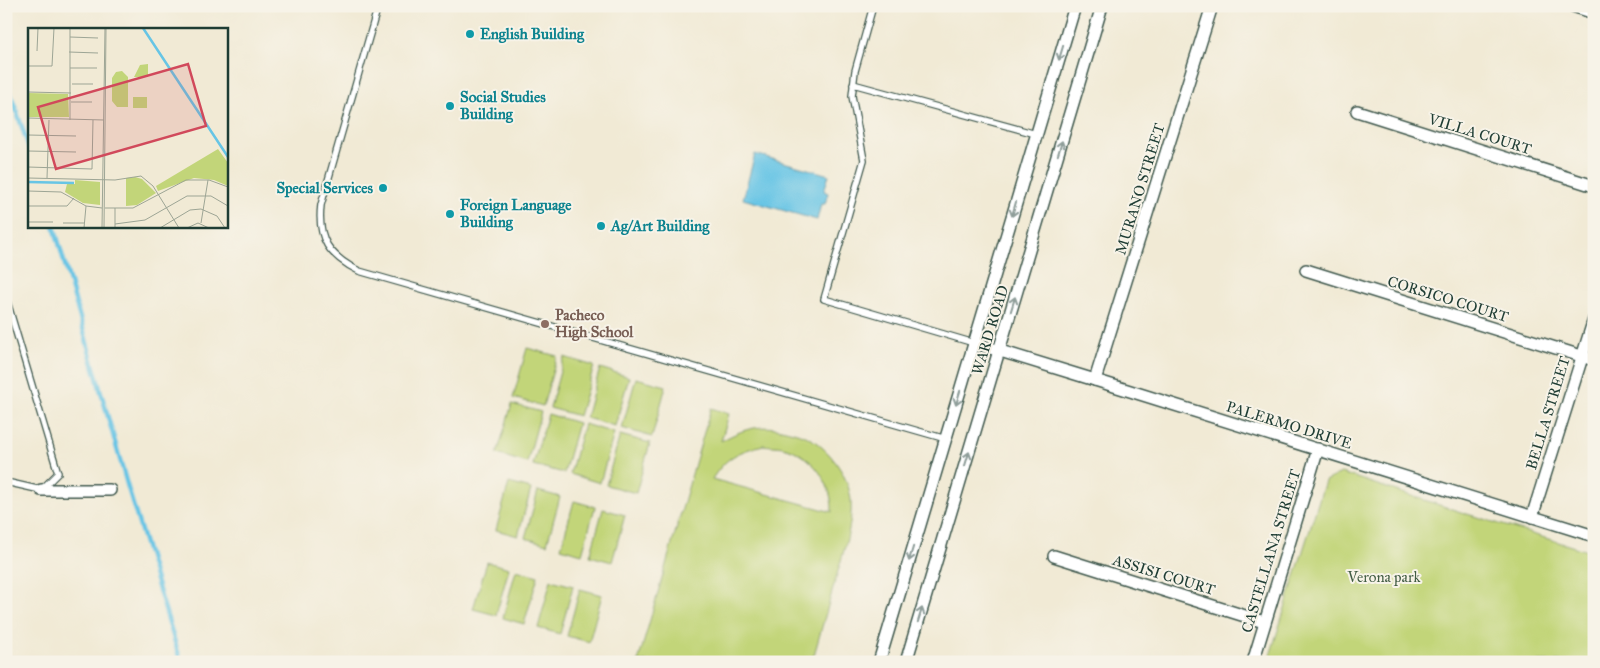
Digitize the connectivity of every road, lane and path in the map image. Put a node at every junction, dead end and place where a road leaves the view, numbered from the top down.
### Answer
1 (378, 6) edge
2 (873, 6) edge
3 (1075, 6) edge
4 (1102, 6) edge
5 (1212, 6) edge
6 (1573, 6) edge
7 (1594, 13) edge
8 (853, 84) junction
9 (1357, 112) dead end
10 (1036, 134) junction
11 (1594, 186) edge
12 (1306, 270) dead end
13 (6, 298) edge
14 (1594, 319) edge
15 (974, 343) junction
16 (999, 350) junction
17 (1582, 357) junction
18 (1594, 360) edge
19 (1095, 380) junction
20 (946, 439) junction
21 (1318, 450) junction
22 (6, 482) edge
23 (41, 490) junction
24 (110, 490) dead end
25 (1532, 517) junction
26 (1594, 536) edge
27 (1054, 556) dead end
28 (1264, 622) junction
29 (879, 662) edge
30 (906, 662) edge
31 (1253, 662) edge

1 - 20 lane
2 - 8 lane
3 -> 10 street, WARD ROAD
16 -> 4 street, WARD ROAD
5 - 19 street, MURANO STREET
6 - 7 street
8 - 10 lane
8 - 15 lane
9 - 11 street, VILLA COURT
10 -> 15 street, WARD ROAD
12 - 17 street, CORSICO COURT
13 - 23 lane
14 - 17 street, BELLA STREET
15 - 16 street, PALERMO DRIVE
15 -> 20 street, WARD ROAD
16 - 19 street, PALERMO DRIVE
30 -> 16 street, WARD ROAD
17 - 18 street, CORSICO COURT
17 - 25 street, BELLA STREET
19 - 21 street, PALERMO DRIVE
20 -> 29 street, WARD ROAD
21 - 25 street, PALERMO DRIVE
21 - 28 street, CASTELLANA STREET
22 - 23 lane
23 - 24 street
25 - 26 street, PALERMO DRIVE
27 - 28 street, ASSISI COURT
28 - 31 street, CASTELLANA STREET

